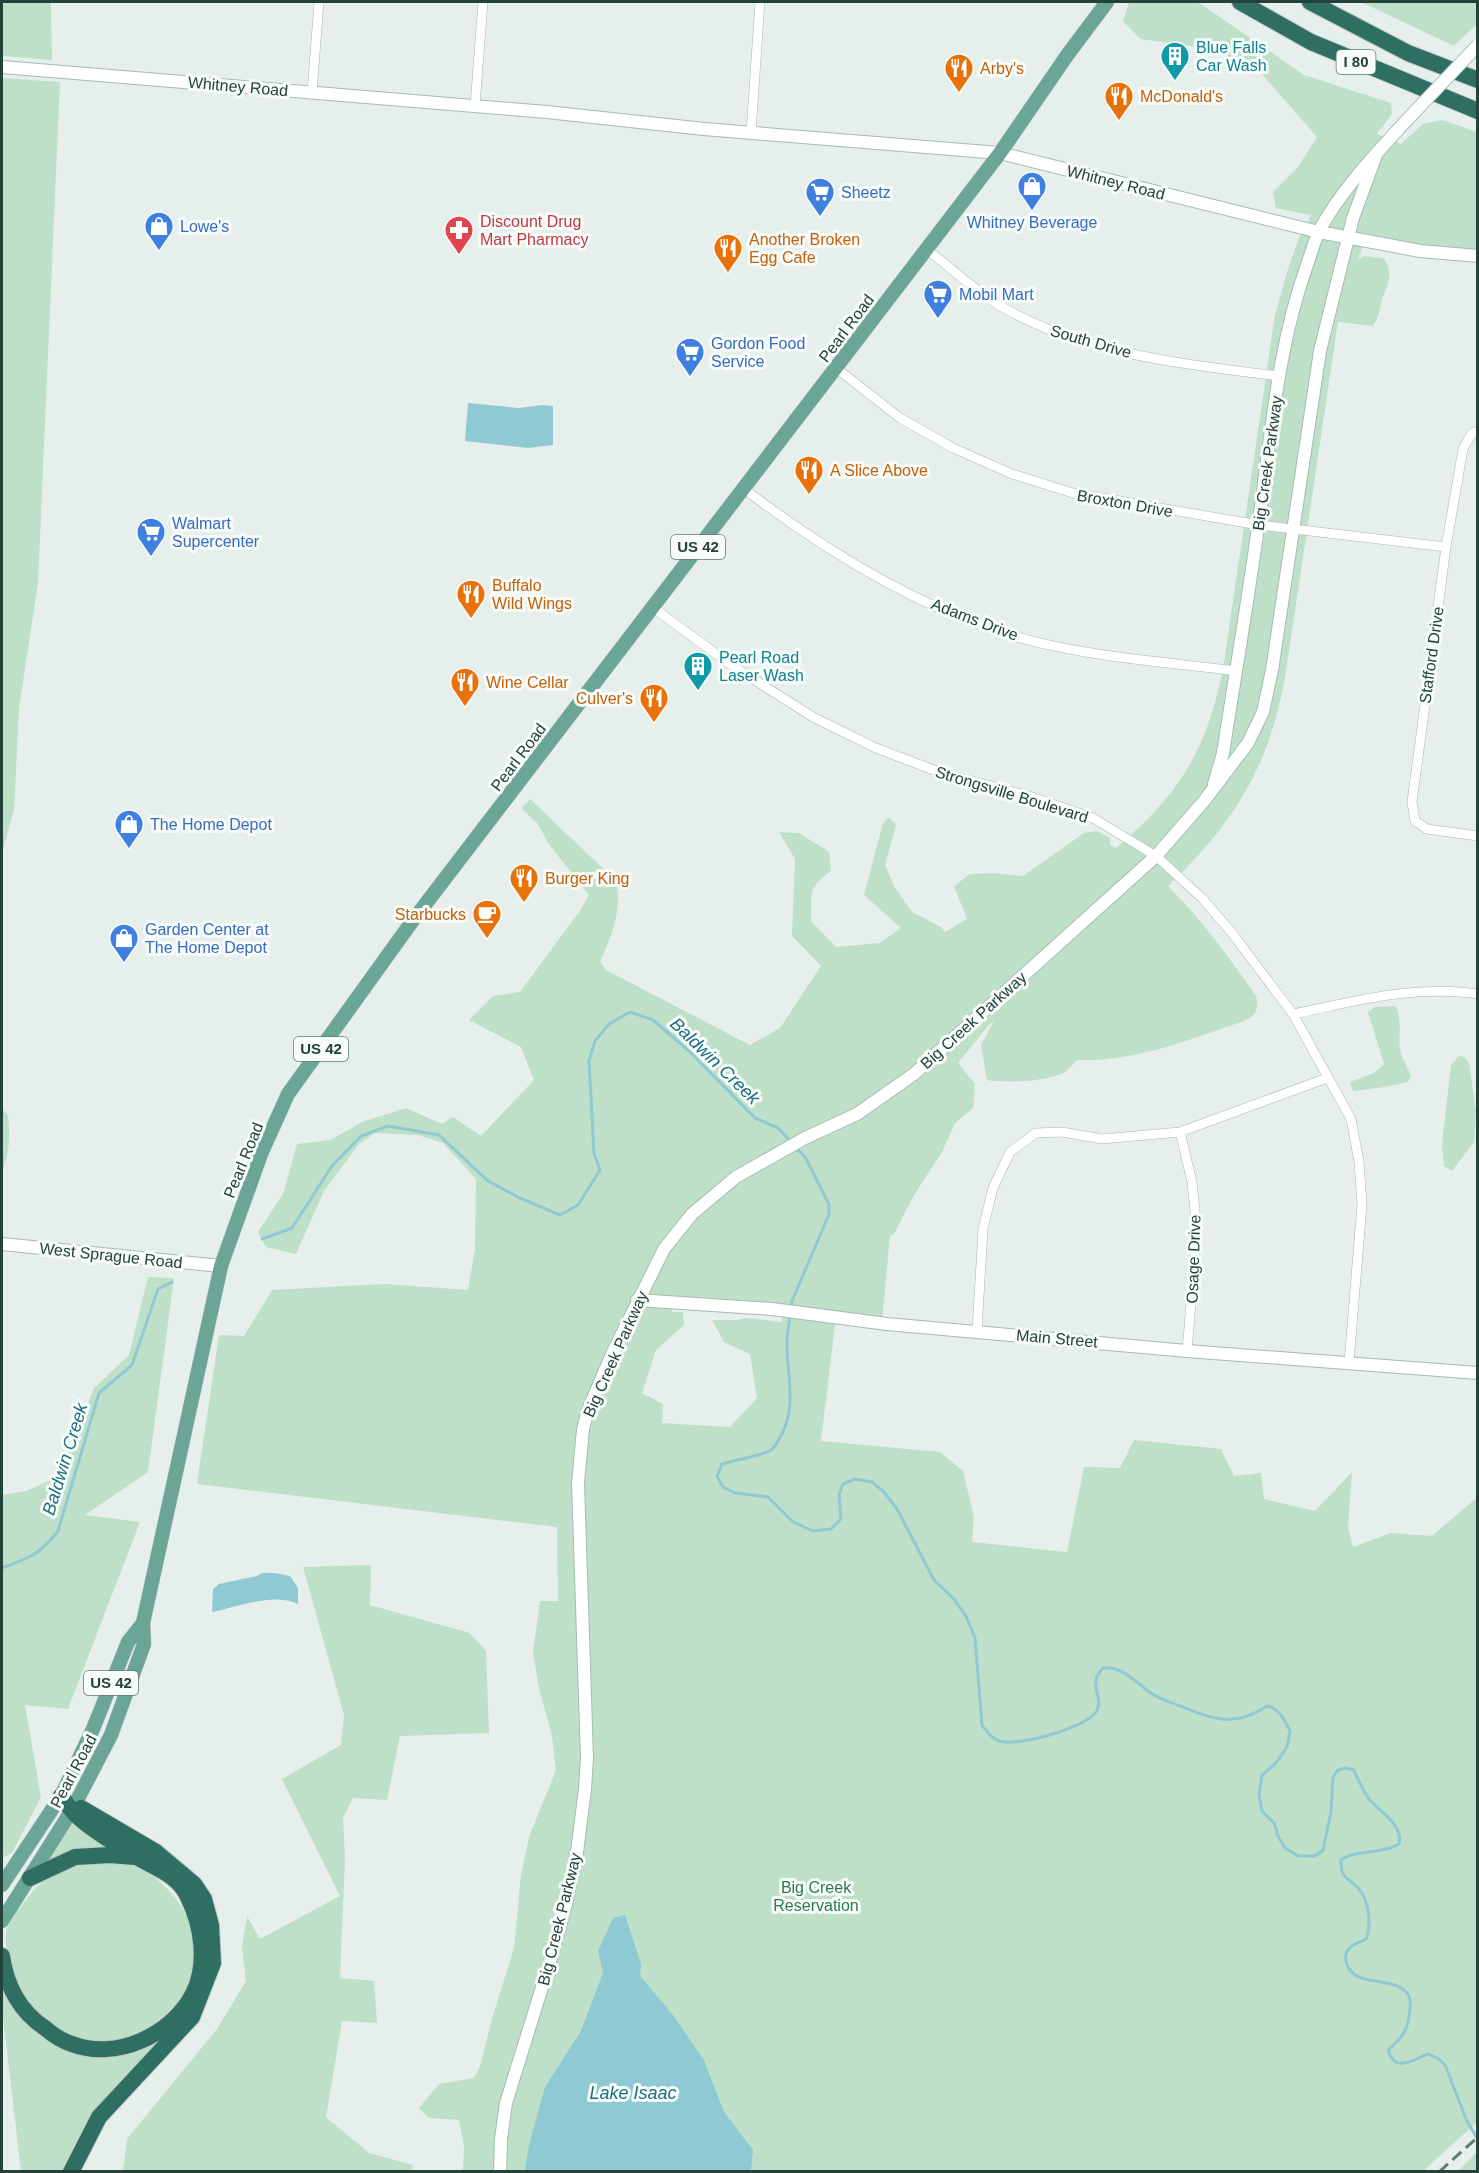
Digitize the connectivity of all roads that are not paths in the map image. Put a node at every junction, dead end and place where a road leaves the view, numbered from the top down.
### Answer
1 (319, 2) edge
2 (483, 2) edge
3 (760, 2) edge
4 (1107, 2) edge
5 (1240, 2) edge
6 (1310, 2) edge
7 (1478, 45) edge
8 (2, 67) edge
9 (1478, 80) edge
10 (312, 92) junction
11 (475, 106) junction
12 (1478, 111) edge
13 (751, 132) junction
14 (1000, 153) junction
15 (1376, 155) junction
16 (1319, 232) junction
17 (1347, 238) junction
18 (926, 249) junction
19 (1478, 256) edge
20 (836, 368) junction
21 (1279, 376) junction
22 (1478, 431) edge
23 (743, 488) junction
24 (1259, 525) junction
25 (1293, 530) junction
26 (1446, 547) junction
27 (652, 607) junction
28 (1236, 671) junction
29 (1212, 791) junction
30 (1478, 836) edge
31 (1156, 856) junction
32 (1478, 994) edge
33 (1293, 1014) junction
34 (1327, 1078) junction
35 (1180, 1132) junction
36 (2, 1244) edge
37 (221, 1266) junction
38 (637, 1300) junction
39 (977, 1331) junction
40 (1187, 1351) junction
41 (1349, 1363) junction
42 (1478, 1373) edge
43 (69, 1803) junction
44 (136, 1857) junction
45 (30, 1878) junction
46 (2, 1885) edge
47 (2, 1920) edge
48 (2, 1956) edge
49 (71, 2172) edge
50 (500, 2172) edge

1 - 10 street
2 - 11 street
3 - 13 street
4 - 14 main road, Pearl Road / US 42
5 - 12 highway, I 80
6 - 9 highway, I 80
7 - 15 street, Big Creek Parkway, bridge
8 - 10 street, Whitney Road
10 - 11 street, Whitney Road
11 - 13 street, Whitney Road
13 - 14 street, Whitney Road
14 - 16 street, Whitney Road
14 - 18 main road, Pearl Road / US 42
15 - 16 street, Big Creek Parkway
15 - 17 street, Big Creek Parkway
16 - 17 street, Whitney Road
16 - 21 street, Big Creek Parkway
17 - 19 street, Whitney Road
17 - 25 street, Big Creek Parkway
18 - 20 main road, Pearl Road / US 42
18 - 21 street, South Drive
20 - 23 main road, Pearl Road / US 42
20 - 24 street, Broxton Drive
21 - 24 street, Big Creek Parkway
22 - 26 street, Stafford Drive
23 - 27 main road, Pearl Road / US 42
23 - 28 street, Adams Drive
24 - 25 street, Broxton Drive
24 - 28 street, Big Creek Parkway
25 - 26 street, Broxton Drive
25 - 29 street, Big Creek Parkway
26 - 30 street, Stafford Drive
27 - 31 street, Strongsville Boulevard
27 - 37 main road, Pearl Road / US 42
28 - 29 street, Big Creek Parkway
29 - 31 street, Big Creek Parkway
31 - 33 street, Strongsville Boulevard
31 - 38 street, Big Creek Parkway
32 - 33 street
33 - 34 street, Strongsville Boulevard
34 - 35 street
34 - 41 street, Strongsville Boulevard
35 - 39 street
35 - 40 street, Osage Drive
36 - 37 street, West Sprague Road
37 - 43 main road, Pearl Road / US 42
38 - 39 street, Main Street
38 - 50 street, Big Creek Parkway
39 - 40 street, Main Street
40 - 41 street, Main Street
41 - 42 street, Main Street
43 - 44 highway
43 - 45 main road, Pearl Road / US 42
43 - 46 main road, Pearl Road / US 42
43 - 49 highway
44 - 45 highway
44 - 48 highway
45 - 47 main road, Pearl Road / US 42

